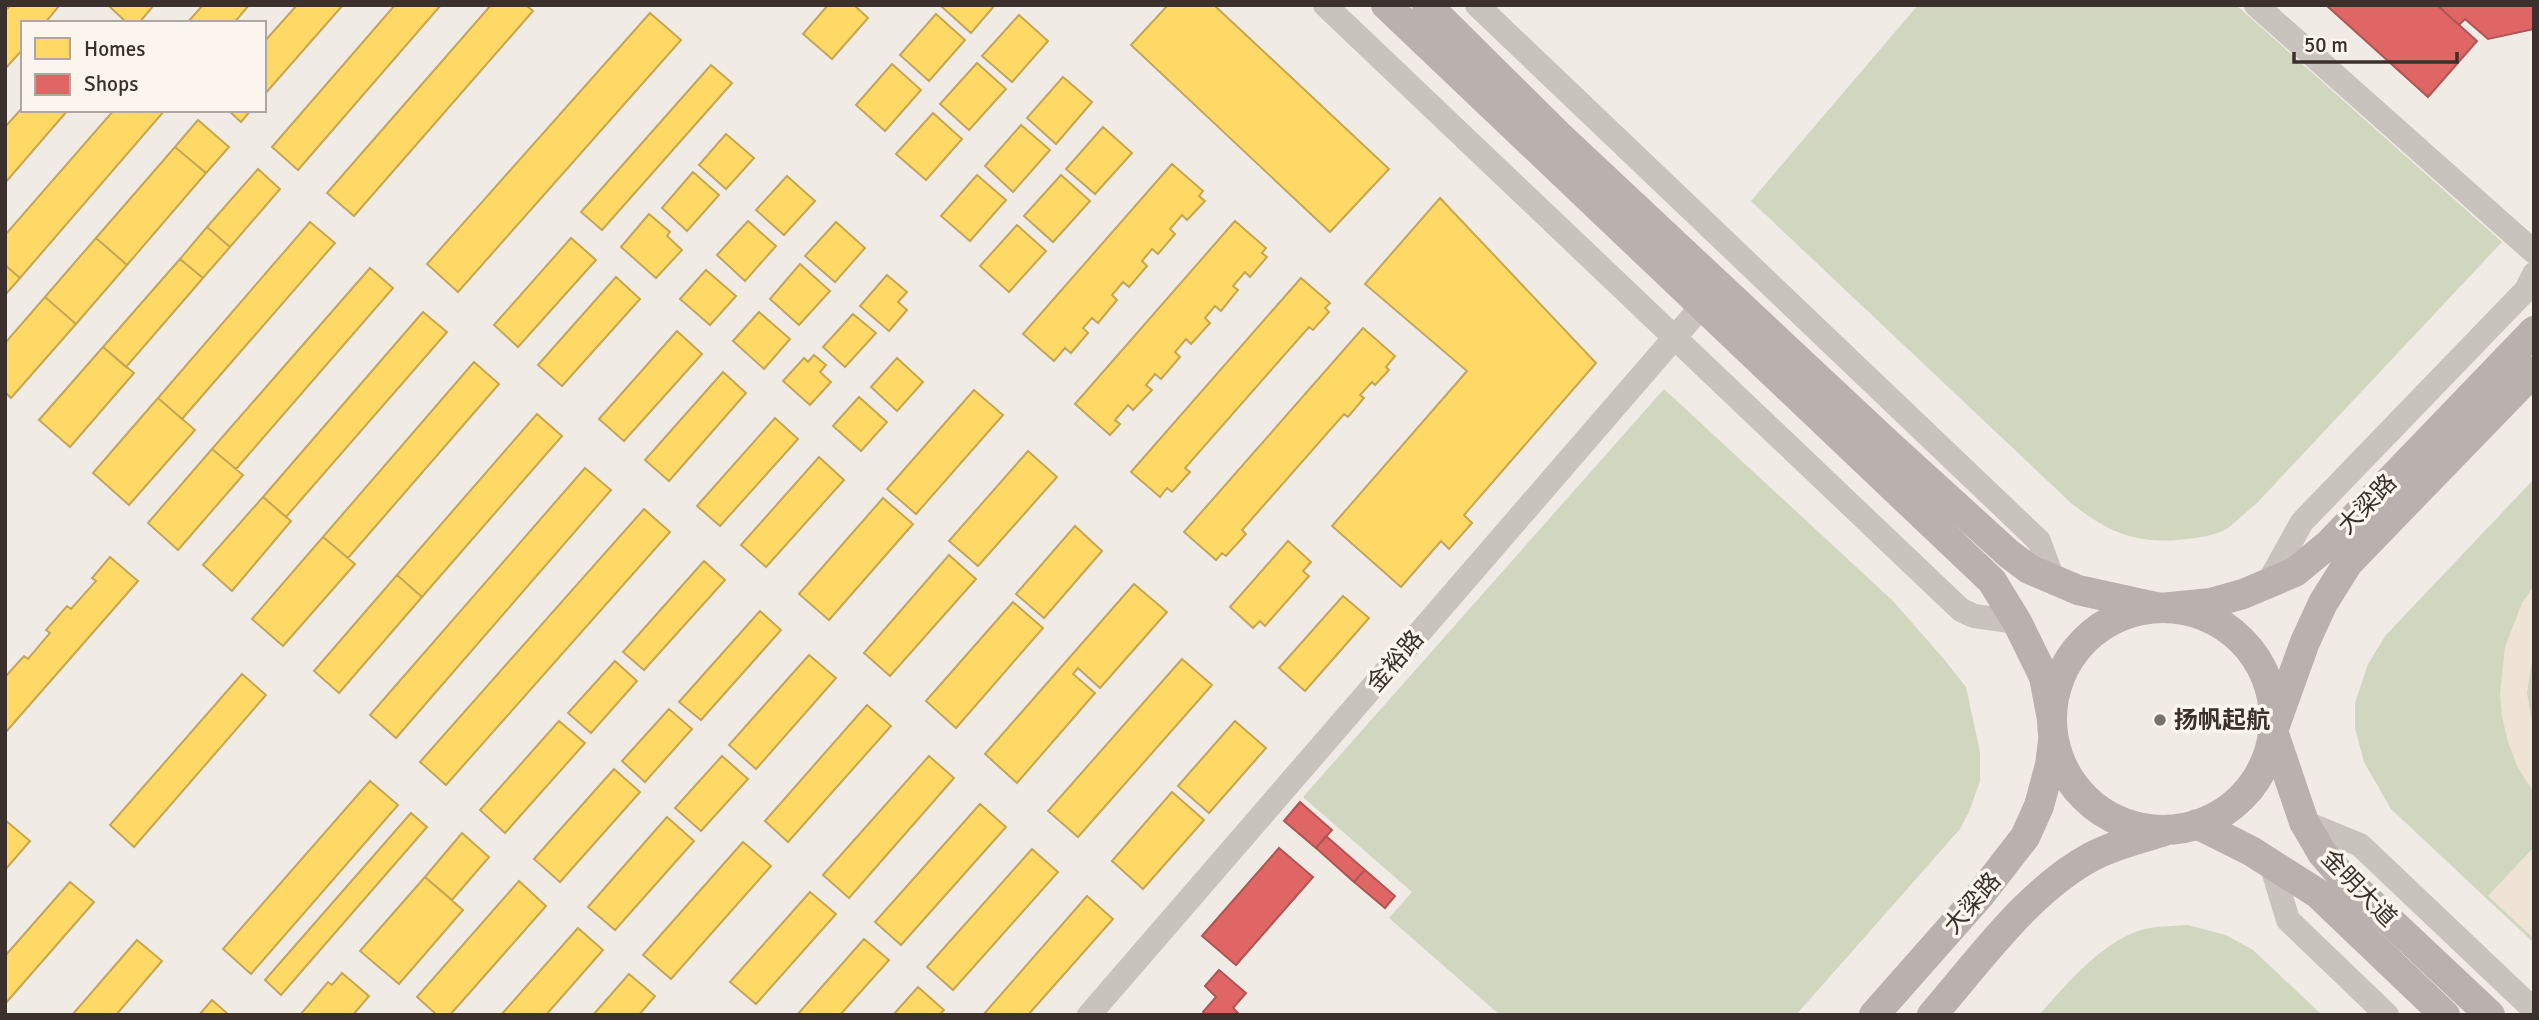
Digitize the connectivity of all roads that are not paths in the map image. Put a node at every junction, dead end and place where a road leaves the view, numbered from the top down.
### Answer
1 (1325, 5) edge
2 (1386, 5) edge
3 (1427, 5) edge
4 (1477, 5) edge
5 (2256, 5) edge
6 (2534, 252) edge
7 (2534, 274) edge
8 (1701, 307) junction
9 (2534, 331) edge
10 (1675, 336) junction
11 (2534, 370) edge
12 (2054, 582) junction
13 (2268, 583) junction
14 (2160, 608) junction
15 (2017, 622) junction
16 (2053, 728) junction
17 (2273, 731) junction
18 (2304, 822) junction
19 (2185, 827) junction
20 (2271, 864) junction
21 (2534, 1010) edge
22 (1090, 1015) edge
23 (1874, 1015) edge
24 (1932, 1015) edge
25 (2387, 1015) edge
26 (2445, 1015) edge
27 (2490, 1015) edge

1 - 10 street
2 - 8 main road
3 - 12 main road
4 - 12 street
5 - 6 street
7 - 13 street
8 - 10 street, 金裕路
8 - 15 main road
9 - 13 main road, 大梁路
10 - 15 street
10 - 22 street, 金裕路
11 - 17 main road, 大梁路
12 - 14 main road
13 - 14 main road, 大梁路
14 - 16 main road
14 - 17 main road
15 - 16 main road
16 - 19 main road
16 - 23 main road, 大梁路
17 - 18 main road, 金明大道
17 - 19 main road
18 - 21 street
18 - 27 main road, 金明大道
19 - 20 main road, 金明大道
19 - 24 main road, 大梁路
20 - 25 street
20 - 26 main road, 金明大道

